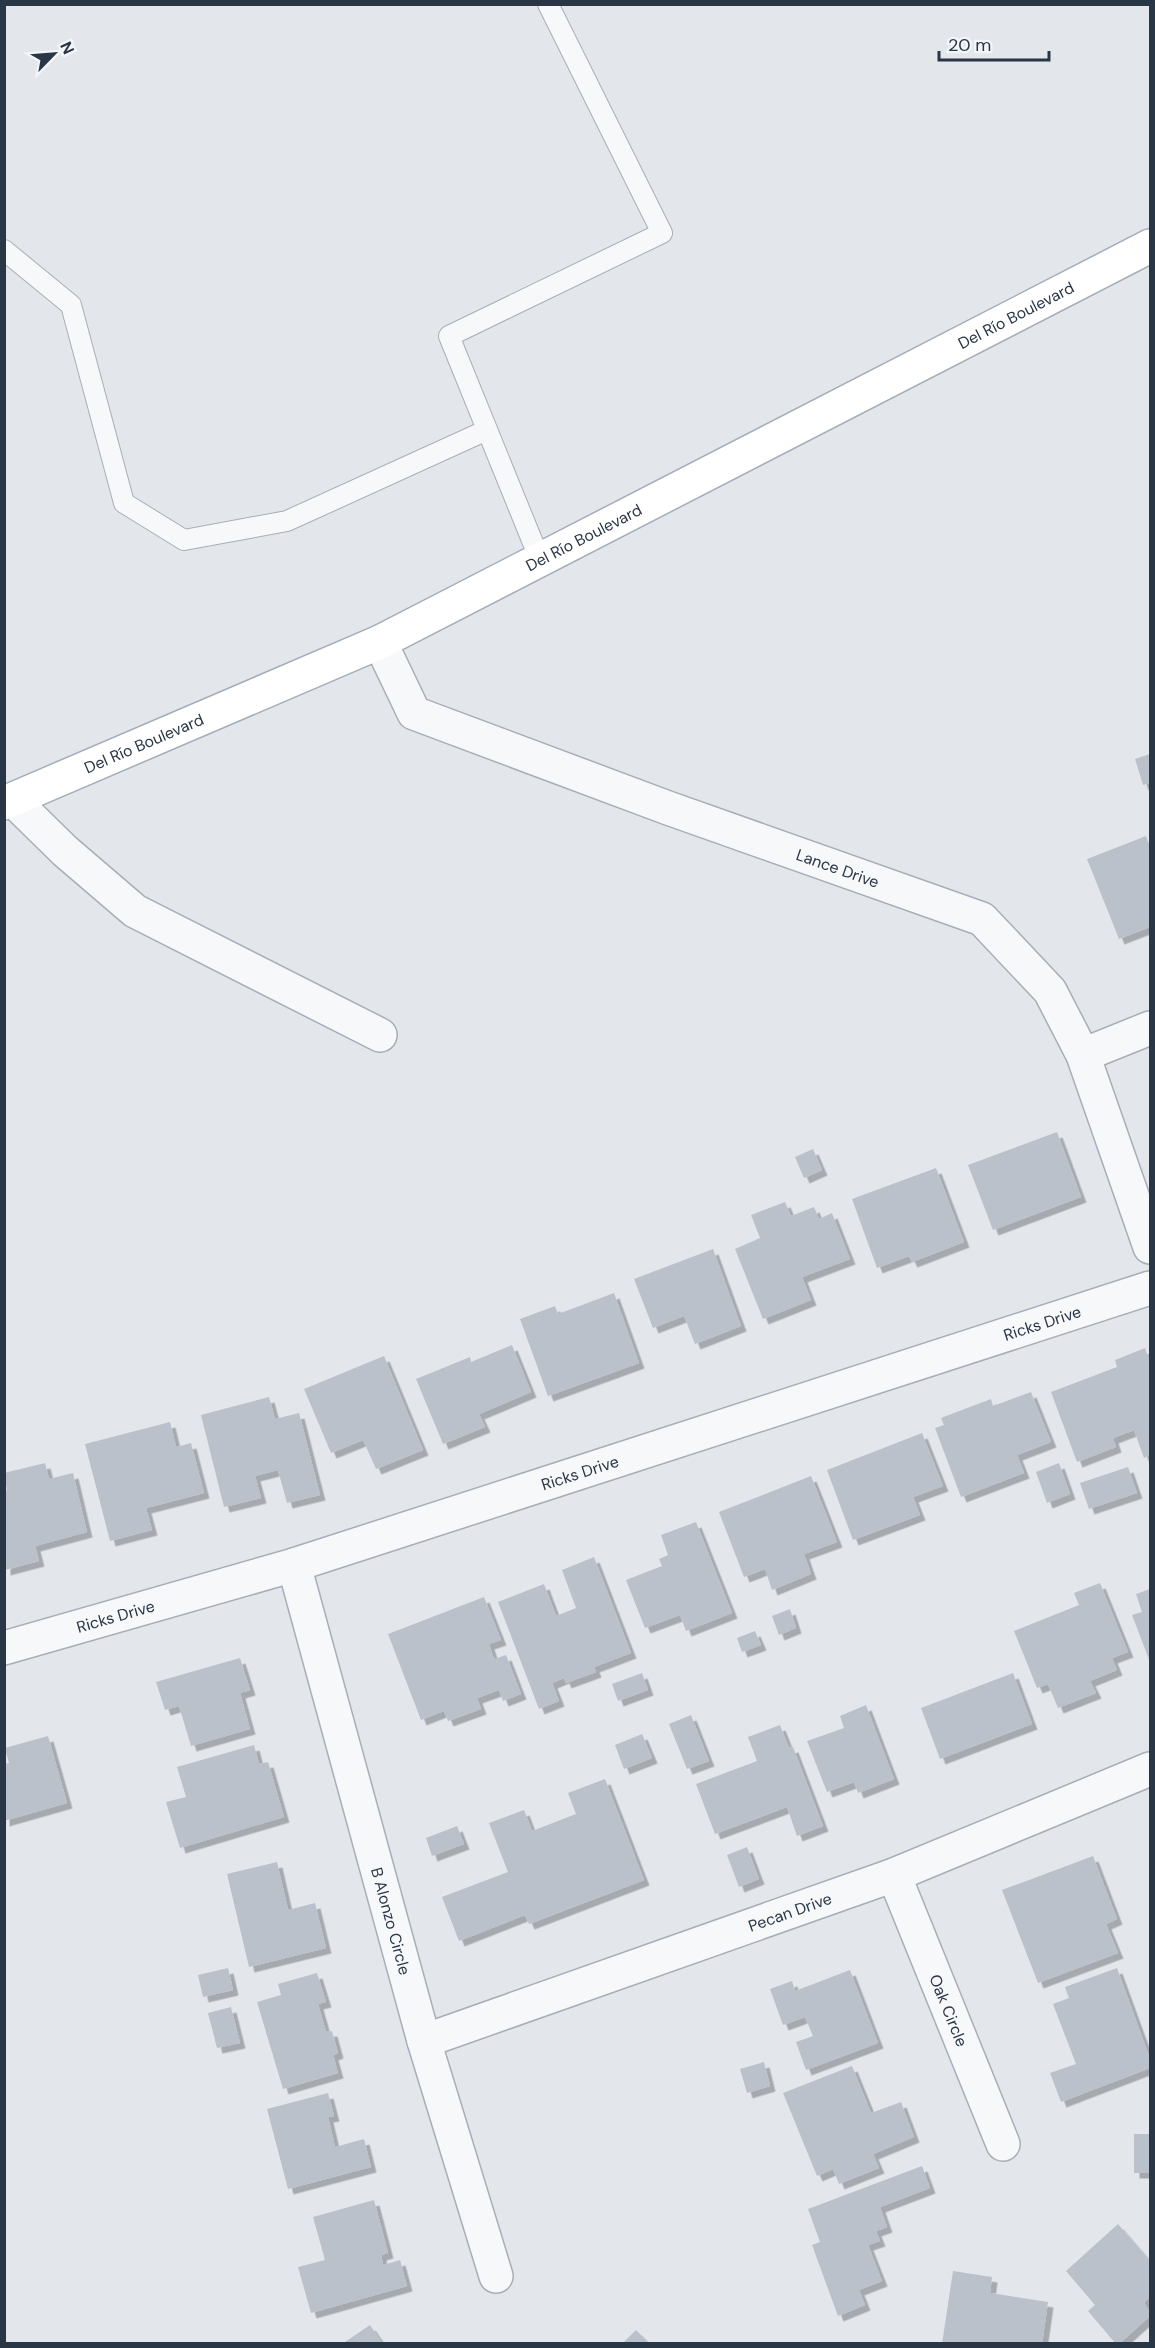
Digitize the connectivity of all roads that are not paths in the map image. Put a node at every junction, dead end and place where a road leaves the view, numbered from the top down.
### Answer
1 (548, 4) edge
2 (1150, 246) edge
3 (4, 250) edge
4 (487, 430) junction
5 (540, 560) junction
6 (380, 642) junction
7 (9, 802) edge
8 (1150, 1028) edge
9 (380, 1035) dead end
10 (1083, 1054) junction
11 (1150, 1247) edge
12 (1150, 1288) edge
13 (294, 1565) junction
14 (4, 1648) edge
15 (1150, 1768) edge
16 (894, 1875) junction
17 (424, 2041) junction
18 (1003, 2144) dead end
19 (496, 2276) dead end

1 - 4 lane
2 - 5 main road, Del Río Boulevard
3 - 4 lane
4 - 5 lane
5 - 6 main road, Del Río Boulevard
6 - 7 main road, Del Río Boulevard
6 - 10 street, Lance Drive
7 - 9 street
8 - 10 street
10 - 11 street, Lance Drive
12 - 13 street, Ricks Drive
13 - 14 street, Ricks Drive
13 - 17 street, B Alonzo Circle
15 - 16 street, Pecan Drive
16 - 17 street, Pecan Drive
16 - 18 street, Oak Circle
17 - 19 street, B Alonzo Circle

